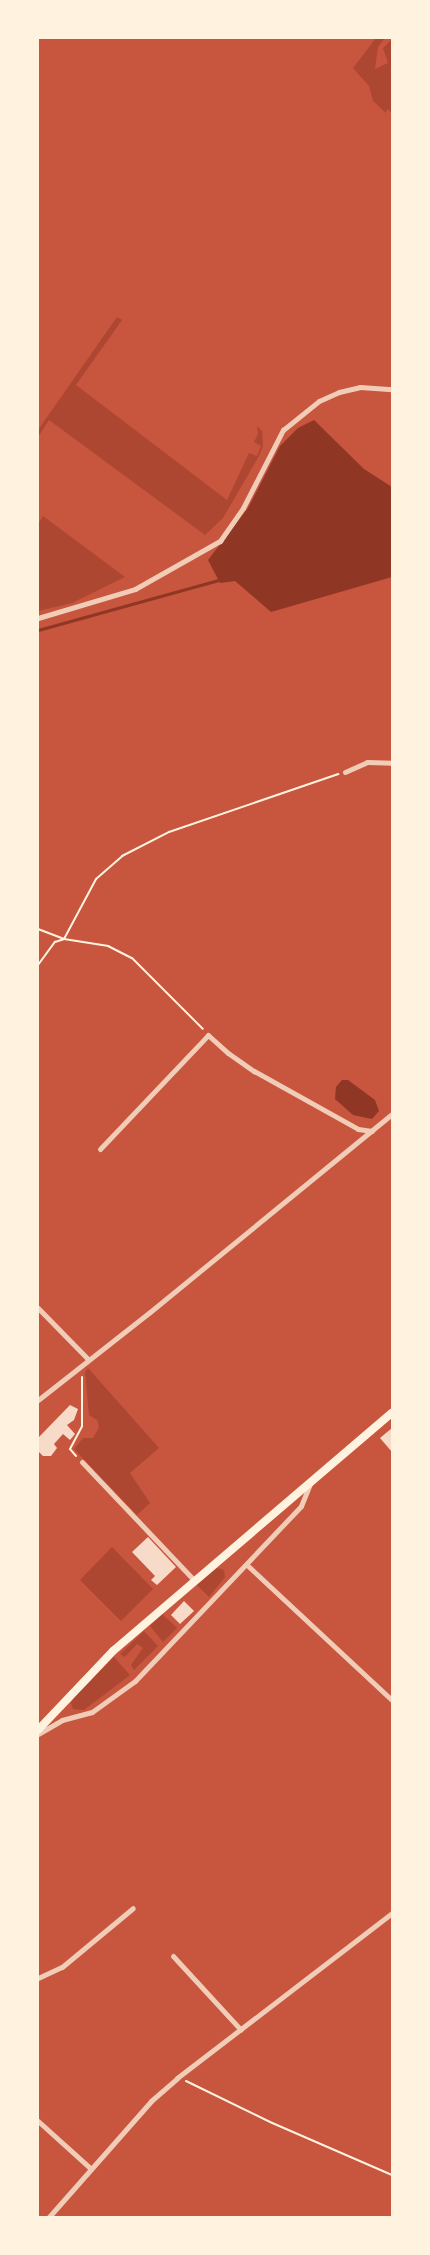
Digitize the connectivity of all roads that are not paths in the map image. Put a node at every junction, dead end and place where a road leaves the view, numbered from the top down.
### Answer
1 (392, 388) edge
2 (38, 618) edge
3 (392, 763) edge
4 (345, 772) road end
5 (392, 1114) edge
6 (372, 1131) junction
7 (100, 1149) dead end
8 (38, 1308) edge
9 (88, 1359) junction
10 (38, 1400) edge
11 (392, 1413) edge
12 (82, 1462) dead end
13 (313, 1478) junction
14 (247, 1565) junction
15 (195, 1581) junction
16 (392, 1700) edge
17 (38, 1732) edge
18 (134, 1908) dead end
19 (392, 1914) edge
20 (173, 1956) dead end
21 (38, 1978) edge
22 (241, 2030) junction
23 (38, 2121) edge
24 (90, 2168) junction
25 (48, 2218) edge

1 - 2 street
3 - 4 street
5 - 6 street
6 - 7 street
6 - 9 street
8 - 9 street
9 - 10 street
11 - 13 main road
12 - 15 street
13 - 14 street
13 - 15 main road
14 - 16 street
14 - 17 street
15 - 17 main road
18 - 21 street
19 - 22 street
20 - 22 street
22 - 24 street
23 - 24 street
24 - 25 street

